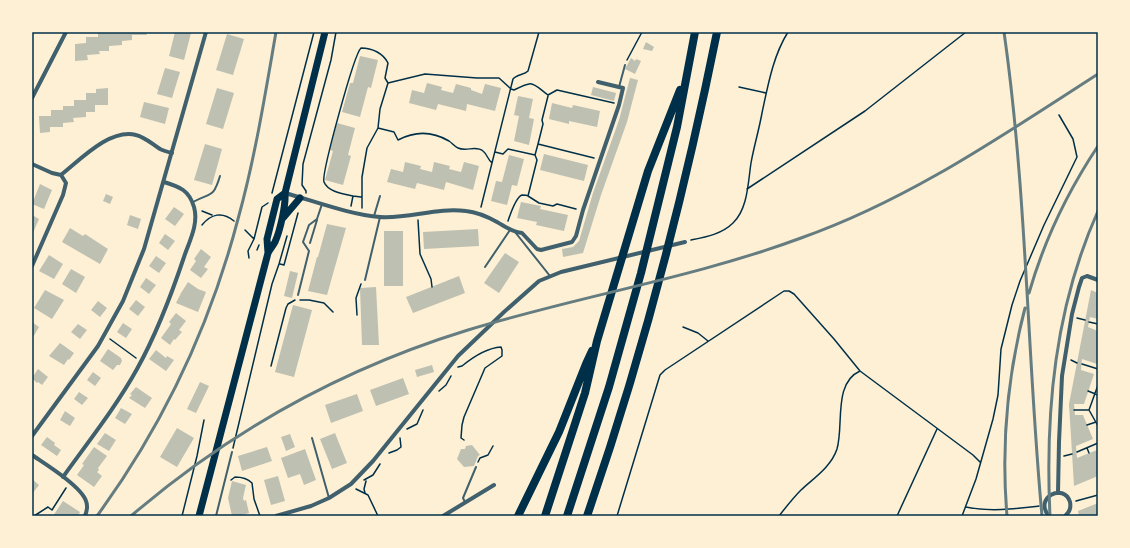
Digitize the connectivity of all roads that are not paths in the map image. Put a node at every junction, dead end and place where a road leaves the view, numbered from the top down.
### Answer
1 (66, 32) edge
2 (206, 32) edge
3 (325, 32) edge
4 (695, 32) edge
5 (716, 32) edge
6 (625, 65) road end
7 (686, 73) junction
8 (598, 82) dead end
9 (619, 87) junction
10 (32, 98) edge
11 (172, 153) junction
12 (32, 164) edge
13 (61, 175) junction
14 (220, 176) dead end
15 (164, 182) junction
16 (285, 193) junction
17 (380, 196) dead end
18 (302, 198) junction
19 (192, 202) junction
20 (322, 204) junction
21 (374, 216) junction
22 (380, 217) junction
23 (317, 219) junction
24 (280, 221) junction
25 (508, 228) junction
26 (515, 232) junction
27 (686, 242) road end
28 (310, 243) dead end
29 (268, 253) junction
30 (32, 266) edge
31 (485, 267) dead end
32 (550, 276) junction
33 (365, 280) road end
34 (1098, 280) edge
35 (298, 295) dead end
36 (597, 341) junction
37 (32, 436) edge
38 (312, 438) dead end
39 (232, 452) road end
40 (32, 455) edge
41 (476, 468) road end
42 (63, 477) junction
43 (494, 484) dead end
44 (1058, 493) junction
45 (528, 496) junction
46 (328, 498) junction
47 (465, 502) junction
48 (588, 514) edge
49 (198, 515) edge
50 (85, 516) edge
51 (216, 516) edge
52 (276, 516) edge
53 (443, 516) edge
54 (518, 516) edge
55 (523, 516) edge
56 (545, 516) edge
57 (568, 516) edge
58 (1050, 516) edge
59 (1065, 516) edge

1 - 10 street
2 - 11 street
3 - 16 main road
4 - 7 highway
5 - 48 highway
6 - 9 lane
7 - 36 highway
7 - 57 highway
8 - 9 street
9 - 26 street
11 - 13 street
11 - 15 street
12 - 13 street
13 - 30 street
14 - 19 lane
15 - 19 street
15 - 37 street
16 - 18 street
16 - 24 main road
16 - 29 main road
17 - 21 lane
18 - 20 street
18 - 24 main road
19 - 42 street
20 - 21 street
20 - 23 lane
21 - 22 street
22 - 25 street
22 - 33 lane
23 - 28 lane
23 - 35 lane
24 - 29 main road
25 - 26 street
25 - 31 lane
26 - 32 lane
27 - 32 street
29 - 49 main road
32 - 46 street
34 - 44 street
36 - 45 highway
36 - 56 highway
38 - 46 lane
39 - 51 lane
40 - 42 street
41 - 47 lane
42 - 50 street
43 - 47 street
44 - 58 street
44 - 59 street
45 - 54 highway
45 - 55 highway
46 - 52 street
47 - 53 street

